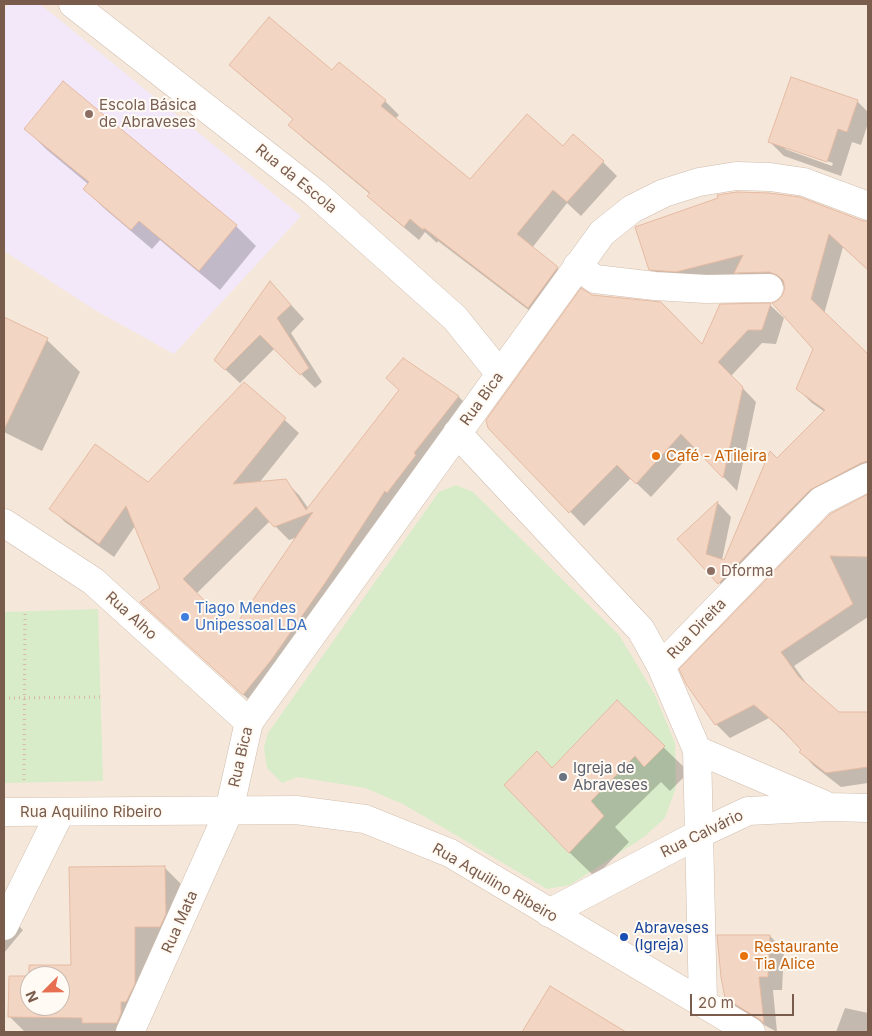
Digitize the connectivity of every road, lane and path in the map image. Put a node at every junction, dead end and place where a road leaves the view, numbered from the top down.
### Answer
1 (73, 4) edge
2 (868, 206) edge
3 (578, 266) junction
4 (769, 288) dead end
5 (500, 374) junction
6 (457, 433) junction
7 (868, 477) edge
8 (4, 523) edge
9 (25, 612) dead end
10 (661, 666) junction
11 (101, 697) dead end
12 (4, 698) edge
13 (24, 698) junction
14 (248, 722) junction
15 (697, 750) junction
16 (24, 783) dead end
17 (829, 807) junction
18 (868, 808) edge
19 (229, 811) junction
20 (4, 812) edge
21 (60, 813) junction
22 (699, 834) junction
23 (549, 914) junction
24 (4, 926) edge
25 (702, 1003) junction
26 (130, 1032) edge
27 (751, 1032) edge

1 - 5 street, Rua da Escola
2 - 3 street, Rua Bica
3 - 4 street
3 - 5 street, Rua Bica
5 - 6 street, Rua Bica
6 - 10 street
6 - 14 street, Rua Bica
7 - 10 street, Rua Direita
8 - 14 street, Rua Alho
9 - 13 path
10 - 15 street
11 - 13 path
12 - 13 path
13 - 16 path
14 - 19 street, Rua Bica
15 - 17 street
15 - 22 street
17 - 18 street, Rua Calvário
17 - 22 street, Rua Calvário
19 - 21 street, Rua Aquilino Ribeiro
19 - 23 street, Rua Aquilino Ribeiro
19 - 26 street, Rua Mata
20 - 21 street, Rua Aquilino Ribeiro
21 - 24 street
22 - 23 street, Rua Calvário
22 - 25 street
23 - 25 street, Rua Aquilino Ribeiro
25 - 27 street, Rua Aquilino Ribeiro

